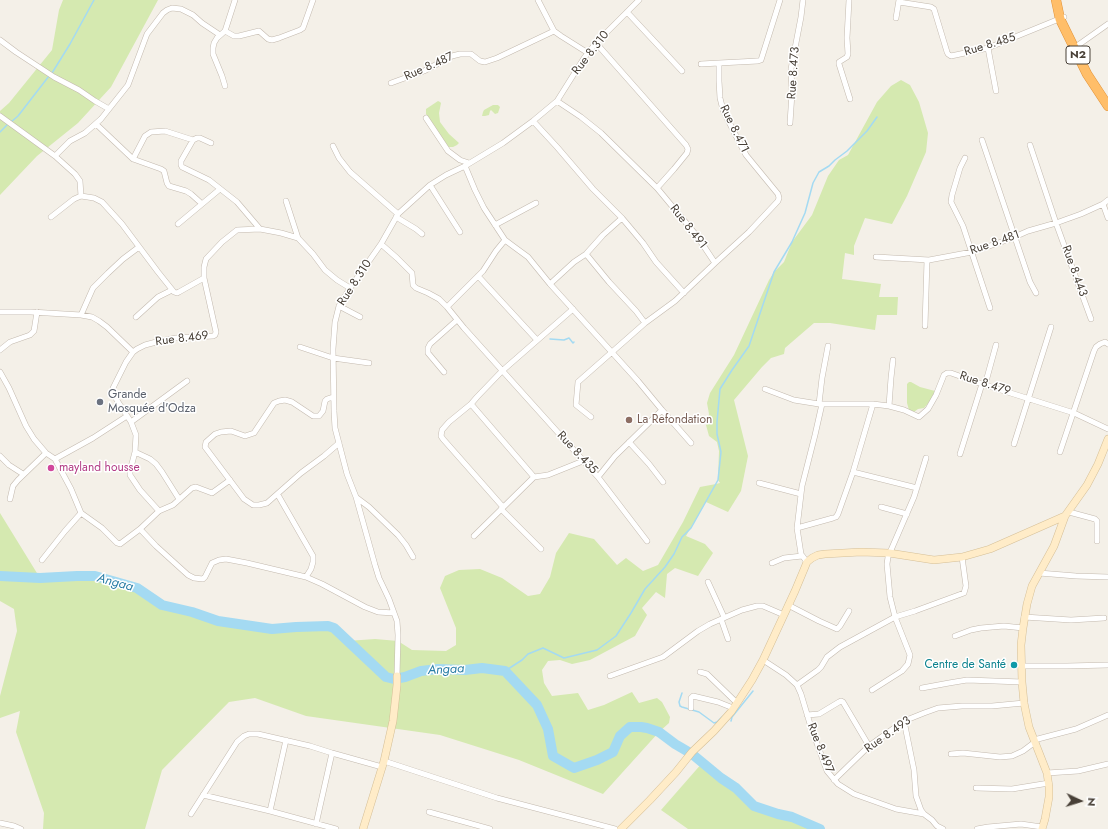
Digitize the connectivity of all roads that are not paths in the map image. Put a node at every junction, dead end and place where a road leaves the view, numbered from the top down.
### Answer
1 (235, 0) edge
2 (313, 0) edge
3 (538, 0) edge
4 (639, 0) edge
5 (780, 0) edge
6 (802, 0) edge
7 (849, 0) edge
8 (1056, 0) edge
9 (1059, 0) edge
10 (899, 1) edge
11 (626, 12) junction
12 (896, 18) dead end
13 (1062, 18) junction
14 (1108, 24) edge
15 (225, 31) junction
16 (554, 31) junction
17 (220, 35) junction
18 (0, 40) edge
19 (596, 43) junction
20 (1076, 47) junction
21 (988, 48) junction
22 (588, 53) junction
23 (719, 63) junction
24 (701, 64) dead end
25 (682, 71) dead end
26 (391, 83) dead end
27 (225, 86) dead end
28 (996, 91) dead end
29 (850, 99) dead end
30 (1108, 99) edge
31 (557, 101) junction
32 (1108, 106) edge
33 (109, 109) junction
34 (0, 116) edge
35 (426, 118) dead end
36 (534, 121) junction
37 (790, 123) dead end
38 (96, 124) junction
39 (194, 140) junction
40 (982, 140) dead end
41 (211, 143) dead end
42 (1030, 145) dead end
43 (333, 146) dead end
44 (55, 156) junction
45 (965, 158) dead end
46 (133, 159) junction
47 (467, 165) junction
48 (430, 185) junction
49 (656, 188) junction
50 (220, 189) junction
51 (81, 196) junction
52 (1108, 200) edge
53 (286, 201) dead end
54 (201, 203) junction
55 (536, 203) dead end
56 (1103, 204) junction
57 (397, 215) junction
58 (51, 217) dead end
59 (622, 218) junction
60 (1108, 218) edge
61 (1056, 223) junction
62 (178, 224) dead end
63 (495, 225) junction
64 (260, 229) junction
65 (460, 232) dead end
66 (422, 234) dead end
67 (1015, 237) junction
68 (298, 238) junction
69 (504, 240) junction
70 (381, 244) junction
71 (139, 248) junction
72 (972, 252) junction
73 (586, 254) junction
74 (876, 257) dead end
75 (927, 260) junction
76 (715, 263) junction
77 (478, 276) junction
78 (204, 278) junction
79 (550, 284) junction
80 (350, 288) junction
81 (172, 290) junction
82 (684, 293) junction
83 (1036, 294) dead end
84 (339, 306) junction
85 (447, 307) junction
86 (990, 308) dead end
87 (572, 309) junction
88 (0, 312) edge
89 (37, 312) junction
90 (81, 315) junction
91 (136, 317) dead end
92 (360, 317) dead end
93 (1091, 319) dead end
94 (457, 320) junction
95 (645, 323) junction
96 (925, 326) dead end
97 (1051, 327) dead end
98 (537, 340) junction
99 (1106, 343) edge
100 (996, 345) dead end
101 (828, 346) dead end
102 (300, 347) dead end
103 (0, 350) edge
104 (133, 352) junction
105 (610, 352) junction
106 (333, 358) junction
107 (893, 360) dead end
108 (369, 362) dead end
109 (502, 371) junction
110 (0, 372) edge
111 (444, 372) dead end
112 (187, 381) dead end
113 (984, 384) junction
114 (765, 389) dead end
115 (333, 397) junction
116 (1029, 398) junction
117 (471, 404) junction
118 (821, 404) junction
119 (873, 404) junction
120 (889, 406) junction
121 (662, 410) junction
122 (1074, 412) junction
123 (127, 416) junction
124 (591, 417) dead end
125 (131, 422) junction
126 (1108, 429) edge
127 (1108, 439) edge
128 (629, 442) junction
129 (339, 443) junction
130 (691, 443) dead end
131 (1014, 444) dead end
132 (135, 452) junction
133 (1060, 452) dead end
134 (46, 453) junction
135 (960, 454) dead end
136 (0, 456) edge
137 (926, 458) dead end
138 (55, 459) junction
139 (583, 461) junction
140 (853, 472) junction
141 (23, 474) junction
142 (534, 477) junction
143 (598, 477) junction
144 (230, 480) junction
145 (663, 482) dead end
146 (759, 483) dead end
147 (917, 488) junction
148 (801, 494) junction
149 (278, 495) junction
150 (356, 497) junction
151 (10, 499) dead end
152 (179, 499) junction
153 (881, 507) dead end
154 (502, 508) junction
155 (159, 511) junction
156 (81, 513) junction
157 (907, 514) junction
158 (1067, 514) junction
159 (797, 528) junction
160 (140, 529) junction
161 (474, 536) dead end
162 (647, 541) dead end
163 (1097, 541) dead end
164 (540, 549) dead end
165 (889, 553) junction
166 (802, 556) junction
167 (413, 557) dead end
168 (962, 557) junction
169 (42, 560) dead end
170 (808, 562) junction
171 (772, 563) dead end
172 (1039, 573) junction
173 (306, 577) junction
174 (1108, 577) edge
175 (708, 582) dead end
176 (788, 605) junction
177 (849, 611) dead end
178 (394, 613) junction
179 (784, 615) junction
180 (895, 617) junction
181 (1024, 617) junction
182 (722, 618) junction
183 (1104, 618) dead end
184 (1023, 628) junction
185 (955, 636) dead end
186 (728, 639) dead end
187 (763, 660) junction
188 (1108, 665) edge
189 (1021, 666) junction
190 (700, 672) dead end
191 (397, 676) joint
192 (610, 676) dead end
193 (1022, 682) junction
194 (797, 685) junction
195 (922, 688) dead end
196 (872, 690) dead end
197 (1024, 703) junction
198 (735, 706) junction
199 (691, 708) dead end
200 (807, 715) junction
201 (1108, 715) edge
202 (904, 721) junction
203 (286, 740) junction
204 (1035, 741) junction
205 (869, 746) junction
206 (332, 753) junction
207 (951, 754) dead end
208 (383, 764) junction
209 (1108, 764) edge
210 (1047, 774) junction
211 (834, 780) junction
212 (1049, 783) junction
213 (976, 788) dead end
214 (203, 795) junction
215 (270, 811) junction
216 (429, 812) dead end
217 (191, 814) dead end
218 (924, 814) junction
219 (0, 823) edge
220 (316, 824) junction
221 (1042, 828) edge
222 (21, 829) edge
223 (336, 829) edge
224 (363, 829) edge
225 (490, 829) edge
226 (615, 829) edge
227 (620, 829) edge
228 (943, 829) edge
229 (977, 829) edge

1 - 15 street
2 - 15 street
3 - 16 street
4 - 11 street, Rue 8.310
5 - 23 street
6 - 37 street, Rue 8.473
7 - 29 street
8 - 13 highway, N2
9 - 13 highway, N2
10 - 12 street
10 - 21 street, Rue 8.485
11 - 19 street, Rue 8.310
11 - 25 street
13 - 20 highway, N2
13 - 21 street, Rue 8.485
14 - 20 street
15 - 17 street
16 - 22 street
16 - 26 street, Rue 8.487
17 - 27 street
17 - 33 street
18 - 33 street
19 - 22 street, Rue 8.310
19 - 49 street
20 - 30 highway, N2
20 - 32 highway, N2
21 - 28 street
22 - 31 street, Rue 8.310
23 - 24 street
23 - 76 street, Rue 8.471
31 - 36 street, Rue 8.310
31 - 49 street, Rue 8.491
33 - 38 street
34 - 44 street
35 - 47 street
36 - 47 street, Rue 8.310
36 - 59 street
38 - 44 street
38 - 46 street
39 - 41 street
39 - 46 street
39 - 50 street
40 - 67 street
42 - 61 street, Rue 8.443
43 - 57 street
44 - 51 street
45 - 72 street
46 - 54 street
47 - 48 street, Rue 8.310
47 - 63 street
48 - 57 street, Rue 8.310
48 - 65 street
49 - 76 street, Rue 8.491
50 - 54 street
50 - 64 street
51 - 58 street
51 - 71 street
52 - 56 street, Rue 8.481
53 - 68 street
54 - 62 street
55 - 63 street
56 - 60 street
56 - 61 street, Rue 8.481
57 - 66 street
57 - 70 street, Rue 8.310
59 - 73 street
59 - 82 street
61 - 67 street, Rue 8.481
61 - 93 street, Rue 8.443
63 - 69 street
64 - 68 street, Rue 8.469
64 - 78 street, Rue 8.469
67 - 72 street, Rue 8.481
67 - 83 street
68 - 80 street
69 - 77 street
69 - 79 street
70 - 80 street, Rue 8.310
70 - 85 street, Rue 8.435
71 - 81 street
71 - 90 street
72 - 75 street, Rue 8.481
72 - 86 street
73 - 79 street
73 - 95 street
74 - 75 street, Rue 8.481
75 - 96 street
76 - 82 street
77 - 85 street
77 - 98 street
78 - 81 street
78 - 104 street, Rue 8.469
79 - 87 street
80 - 84 street, Rue 8.310
81 - 91 street
82 - 95 street
84 - 92 street
84 - 106 street, Rue 8.310
85 - 94 street, Rue 8.435
87 - 98 street
87 - 105 street
88 - 89 street
89 - 90 street
89 - 103 street
90 - 104 street
94 - 109 street, Rue 8.435
94 - 111 street
95 - 105 street
97 - 116 street
98 - 109 street
99 - 122 street
100 - 113 street
101 - 118 street
102 - 106 street
104 - 123 street
105 - 121 street
105 - 124 street
106 - 108 street
106 - 115 street, Rue 8.310
107 - 120 street
109 - 117 street
109 - 139 street, Rue 8.435
110 - 134 street
112 - 125 street
113 - 116 street, Rue 8.479
113 - 120 street, Rue 8.479
113 - 135 street
114 - 118 street, Rue 8.479
115 - 129 street, Rue 8.310
115 - 144 street
116 - 122 street, Rue 8.479
116 - 131 street
117 - 142 street
117 - 154 street
118 - 119 street, Rue 8.479
118 - 148 street
119 - 120 street, Rue 8.479
119 - 140 street
121 - 128 street, Rue 8.435
121 - 130 street
122 - 126 street, Rue 8.479
122 - 133 street
123 - 125 street
123 - 138 street
125 - 132 street
127 - 158 street
128 - 143 street, Rue 8.435
128 - 145 street
129 - 149 street
129 - 150 street, Rue 8.310
132 - 152 street
132 - 155 street
134 - 138 street
134 - 141 street
136 - 141 street
137 - 147 street
138 - 156 street
139 - 142 street
139 - 143 street, Rue 8.435
140 - 147 street
140 - 159 street
141 - 151 street
142 - 154 street
143 - 162 street
144 - 149 street
144 - 152 street
146 - 148 street
147 - 157 street
148 - 159 street
149 - 173 street
150 - 167 street
150 - 178 street, Rue 8.310
152 - 155 street
153 - 157 street
154 - 161 street
154 - 164 street
155 - 160 street
156 - 160 street
156 - 169 street
157 - 165 street
158 - 163 street
158 - 168 street
158 - 172 street
159 - 166 street
160 - 173 street
165 - 168 street
165 - 170 street
165 - 180 street
166 - 170 street
166 - 171 street
168 - 180 street
170 - 176 street
172 - 174 street
172 - 181 street
173 - 178 street
175 - 182 street
176 - 177 street
176 - 179 street
178 - 191 street, Rue 8.310
179 - 182 street
179 - 187 street
180 - 194 street
180 - 196 street
181 - 183 street
181 - 184 street
182 - 186 street
182 - 192 street
184 - 185 street
184 - 189 street
187 - 194 street
187 - 198 street
188 - 189 street
189 - 193 street
190 - 198 street
191 - 208 street
193 - 195 street
193 - 197 street
194 - 200 street, Rue 8.497
197 - 202 street, Rue 8.493
197 - 204 street
198 - 199 street
198 - 227 street
200 - 205 street
200 - 211 street, Rue 8.497
201 - 204 street
202 - 205 street, Rue 8.493
202 - 218 street
203 - 206 street
203 - 214 street
203 - 215 street
204 - 207 street
204 - 210 street
205 - 211 street, Rue 8.493
206 - 208 street
206 - 220 street
208 - 224 street
208 - 226 street
209 - 210 street
210 - 212 street
211 - 218 street, Rue 8.497
212 - 213 street
212 - 221 street
214 - 215 street
214 - 217 street
215 - 220 street
216 - 225 street
218 - 228 street
219 - 222 street
220 - 223 street
221 - 229 street

